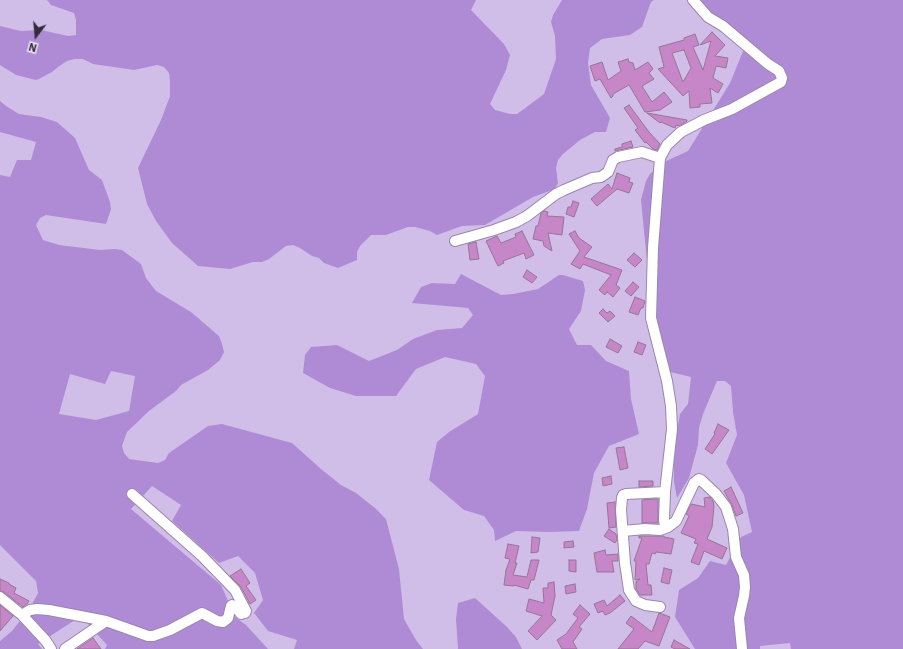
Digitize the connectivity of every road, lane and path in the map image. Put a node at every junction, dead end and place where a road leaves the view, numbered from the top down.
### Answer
1 (693, 0) edge
2 (660, 158) junction
3 (455, 241) dead end
4 (665, 492) junction
5 (132, 494) dead end
6 (668, 527) junction
7 (623, 531) junction
8 (0, 597) edge
9 (660, 607) dead end
10 (22, 615) junction
11 (106, 621) junction
12 (51, 649) edge
13 (65, 649) edge
14 (742, 649) edge

1 - 2 street
2 - 3 street
2 - 4 street
4 - 6 street
4 - 7 street
5 - 11 street
6 - 7 street
6 - 14 street
7 - 9 street
8 - 10 street
10 - 11 street
10 - 12 street
11 - 13 street

